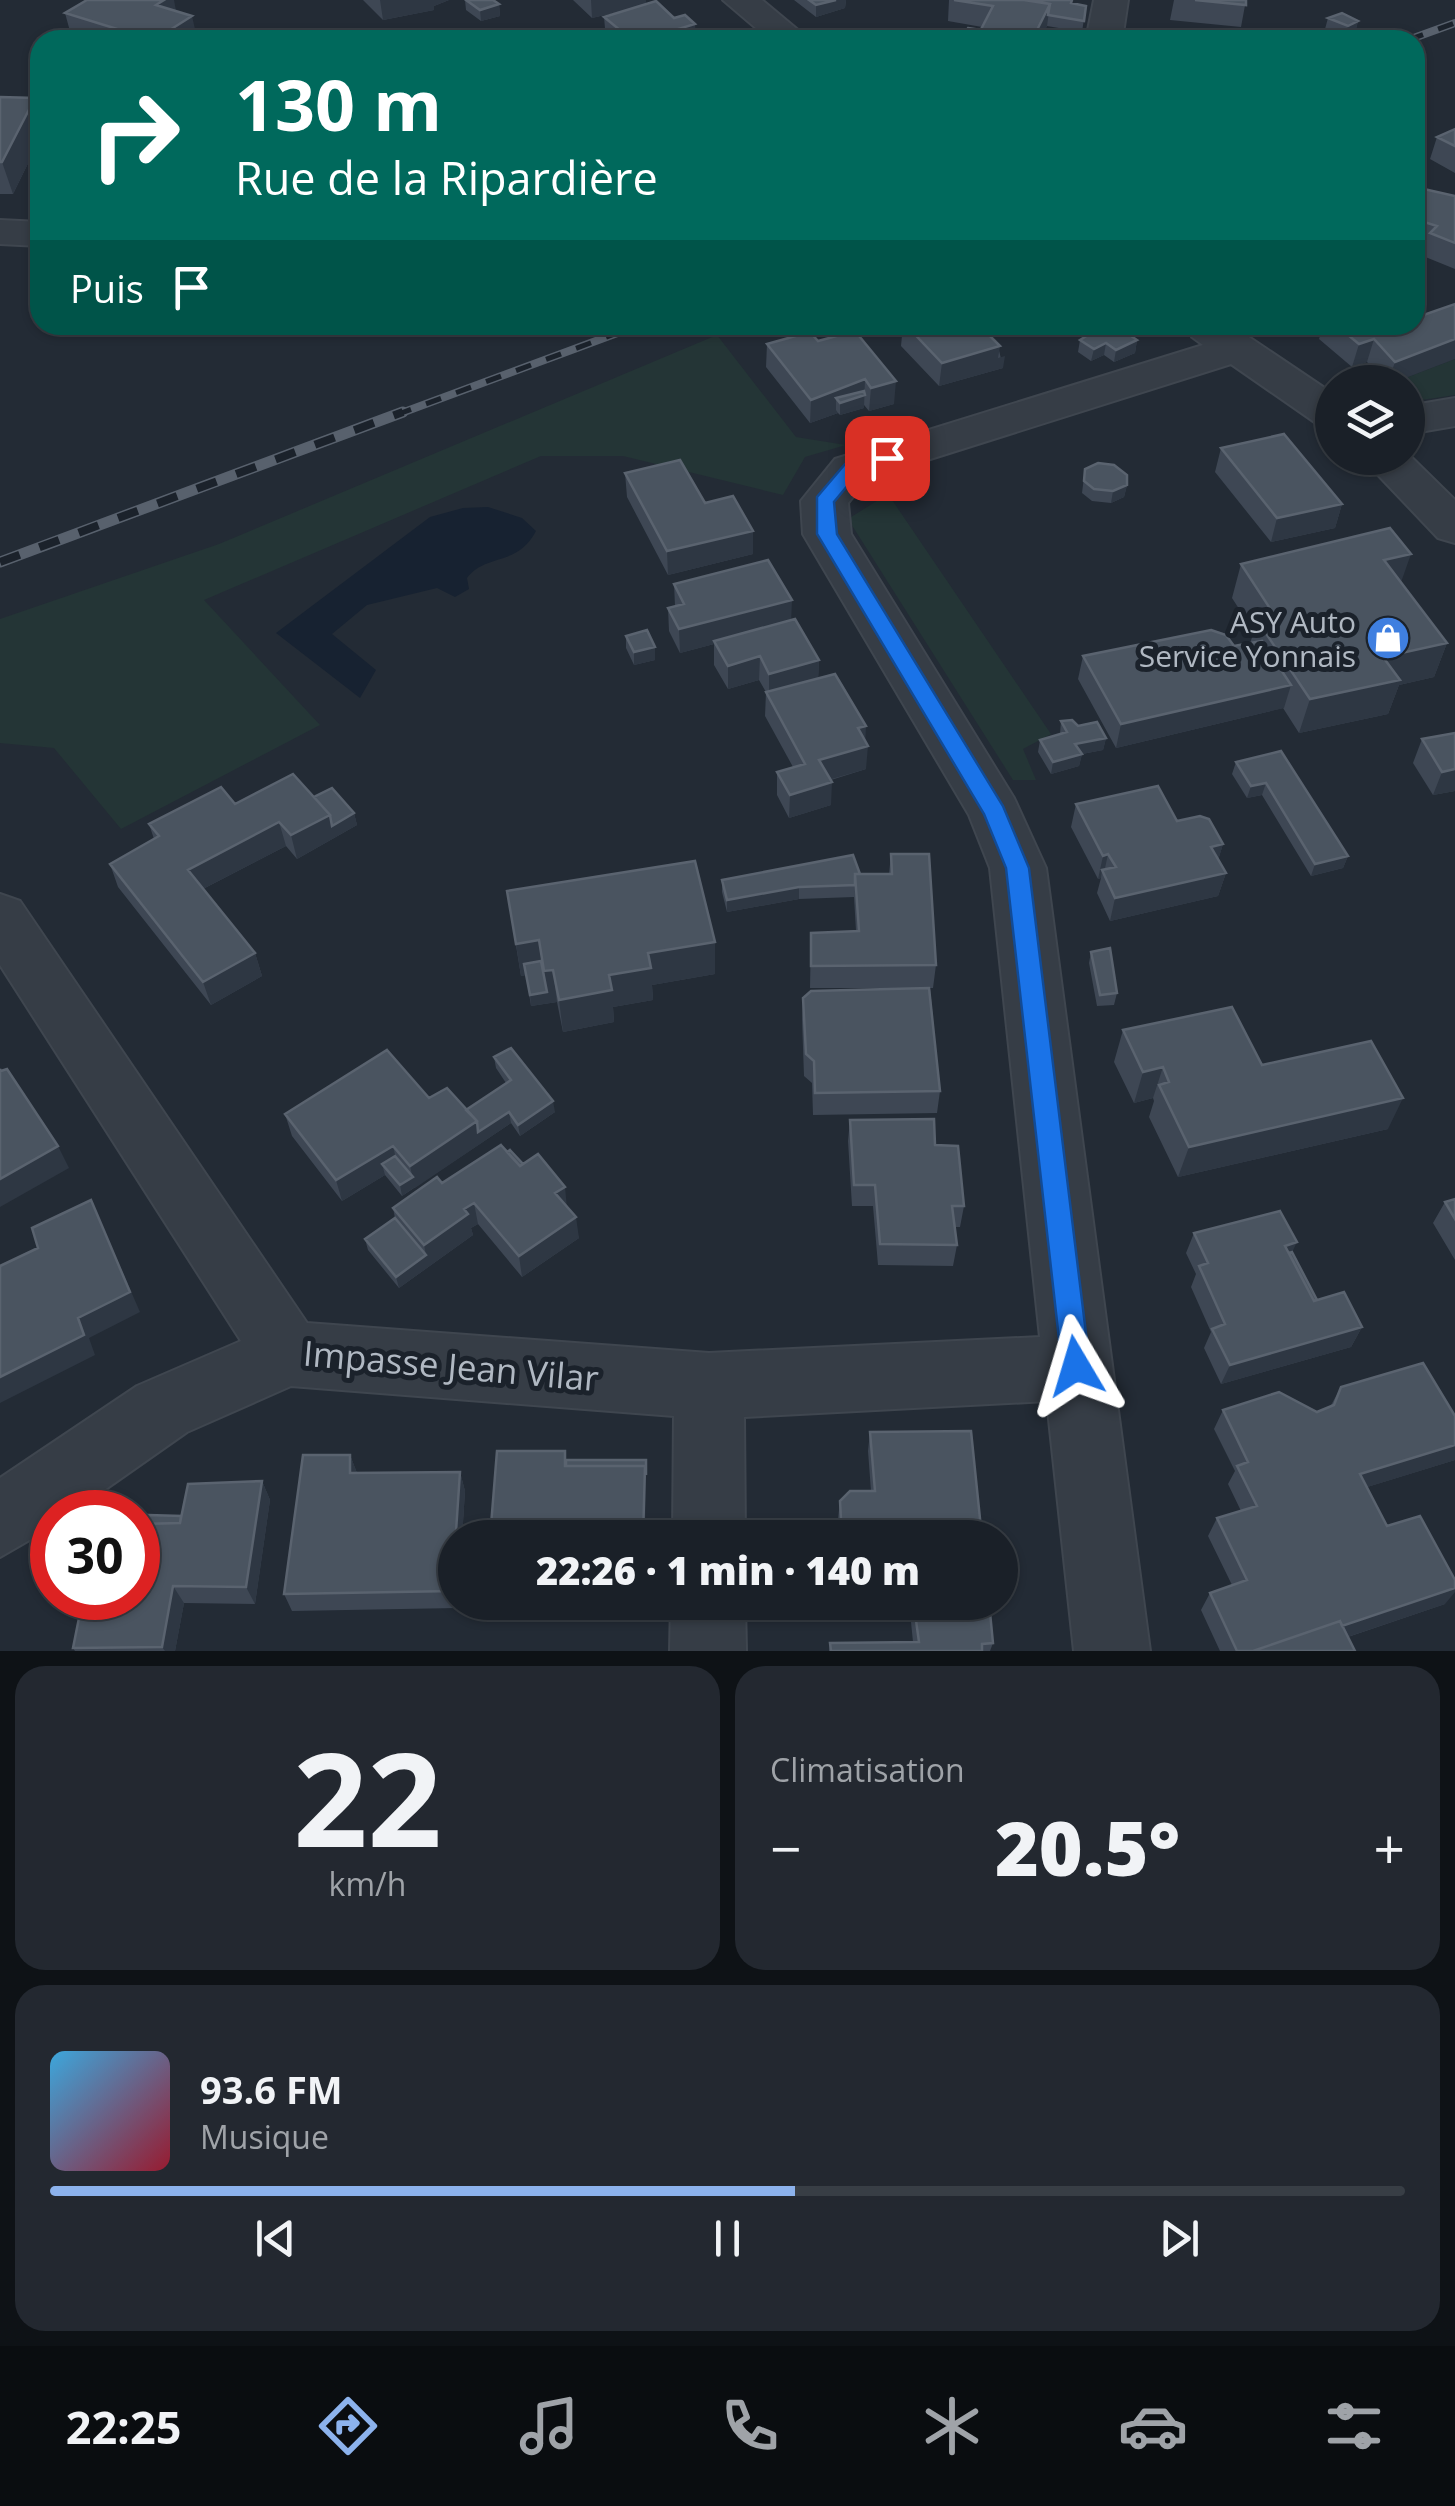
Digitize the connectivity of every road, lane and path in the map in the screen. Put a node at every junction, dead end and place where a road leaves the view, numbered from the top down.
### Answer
1 (740, 0) edge
2 (1111, 0) edge
3 (779, 30) edge
4 (1106, 30) edge
5 (0, 232) edge
6 (30, 234) edge
7 (1220, 336) edge
8 (1315, 401) edge
9 (1455, 412) edge
10 (1425, 417) edge
11 (1402, 475) edge
12 (1455, 527) edge
13 (0, 917) edge
14 (288, 1354) junction
15 (1076, 1366) junction
16 (709, 1386) junction
17 (708, 1520) edge
18 (0, 1521) edge
19 (708, 1620) edge
20 (708, 1651) edge
21 (1112, 1651) edge

1 - 3 street
2 - 4 street
5 - 6 street
7 - 8 street
7 - 15 street
9 - 10 street
11 - 12 street
13 - 14 street, Impasse Jean Vilar
14 - 16 street, Impasse Jean Vilar
14 - 18 street
15 - 16 street, Impasse Jean Vilar
15 - 21 street
16 - 17 street
19 - 20 street

